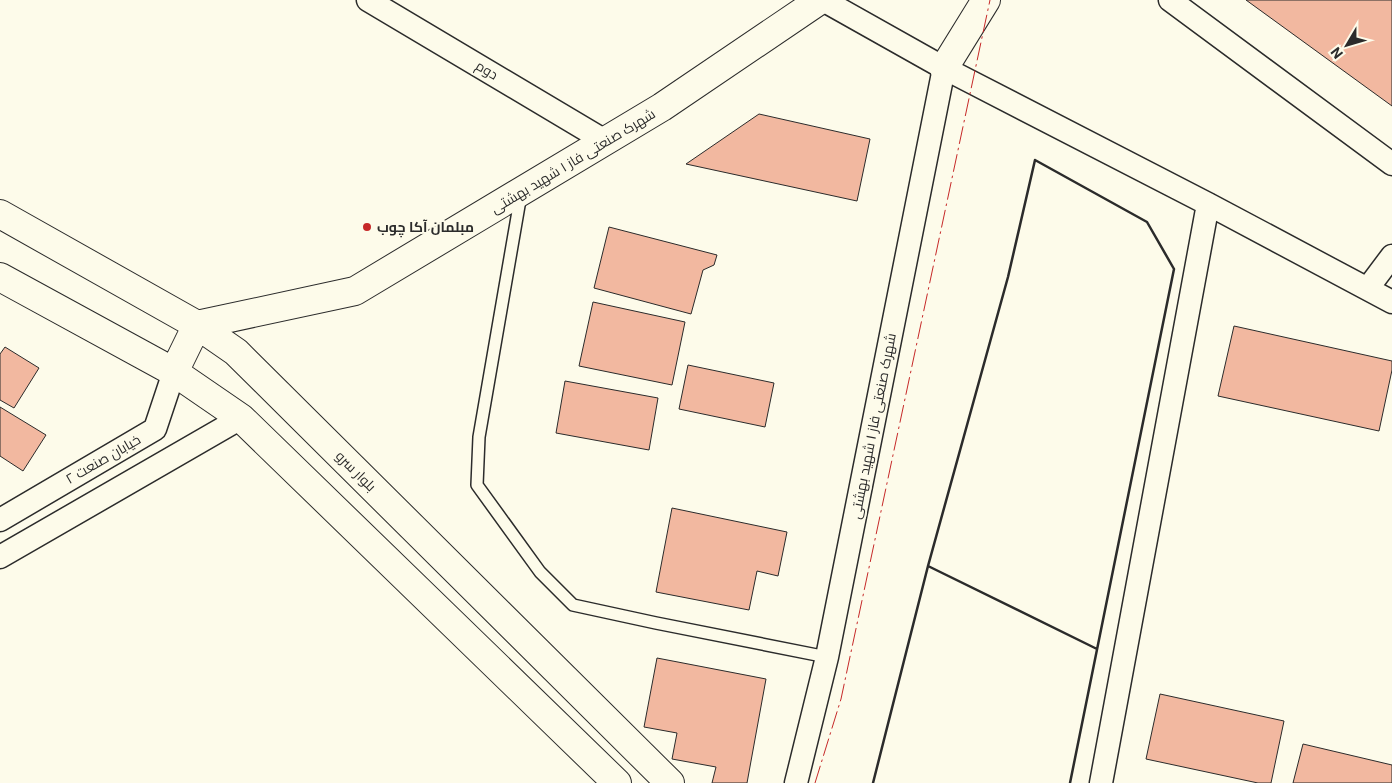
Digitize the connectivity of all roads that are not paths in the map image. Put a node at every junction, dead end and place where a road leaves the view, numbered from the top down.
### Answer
1 (368, 0) edge
2 (821, 0) edge
3 (986, 0) edge
4 (1170, 0) edge
5 (944, 68) junction
6 (605, 141) junction
7 (1392, 164) edge
8 (522, 191) junction
9 (1208, 204) junction
10 (0, 214) edge
11 (1392, 256) edge
12 (0, 277) edge
13 (1368, 288) junction
14 (1392, 302) edge
15 (197, 325) junction
16 (174, 372) junction
17 (241, 418) junction
18 (0, 520) edge
19 (0, 557) edge
20 (827, 657) junction
21 (617, 783) edge
22 (670, 783) edge
23 (796, 783) edge
24 (1101, 783) edge

1 - 6 street, دوم
2 - 5 street, شهرک صنعتی فاز ۱ شهید بهشتی
2 - 6 street, شهرک صنعتی فاز ۱ شهید بهشتی
3 - 5 street
4 - 7 street
5 - 9 street, شهرک صنعتی فاز ۱ شهید بهشتی
5 - 20 street, شهرک صنعتی فاز ۱ شهید بهشتی
6 - 8 street, شهرک صنعتی فاز ۱ شهید بهشتی
8 - 15 street, شهرک صنعتی فاز ۱ شهید بهشتی
8 - 20 lane
9 - 13 street, شهرک صنعتی فاز ۱ شهید بهشتی
9 - 24 street
10 - 15 street, بلوار سرو
11 - 13 street
12 - 16 street
13 - 14 street, شهرک صنعتی فاز ۱ شهید بهشتی
15 - 16 street
15 - 22 street, بلوار سرو
16 - 17 street
16 - 18 street, خیابان صنعت ۲
17 - 19 street
17 - 21 street
20 - 23 street, شهرک صنعتی فاز ۱ شهید بهشتی

